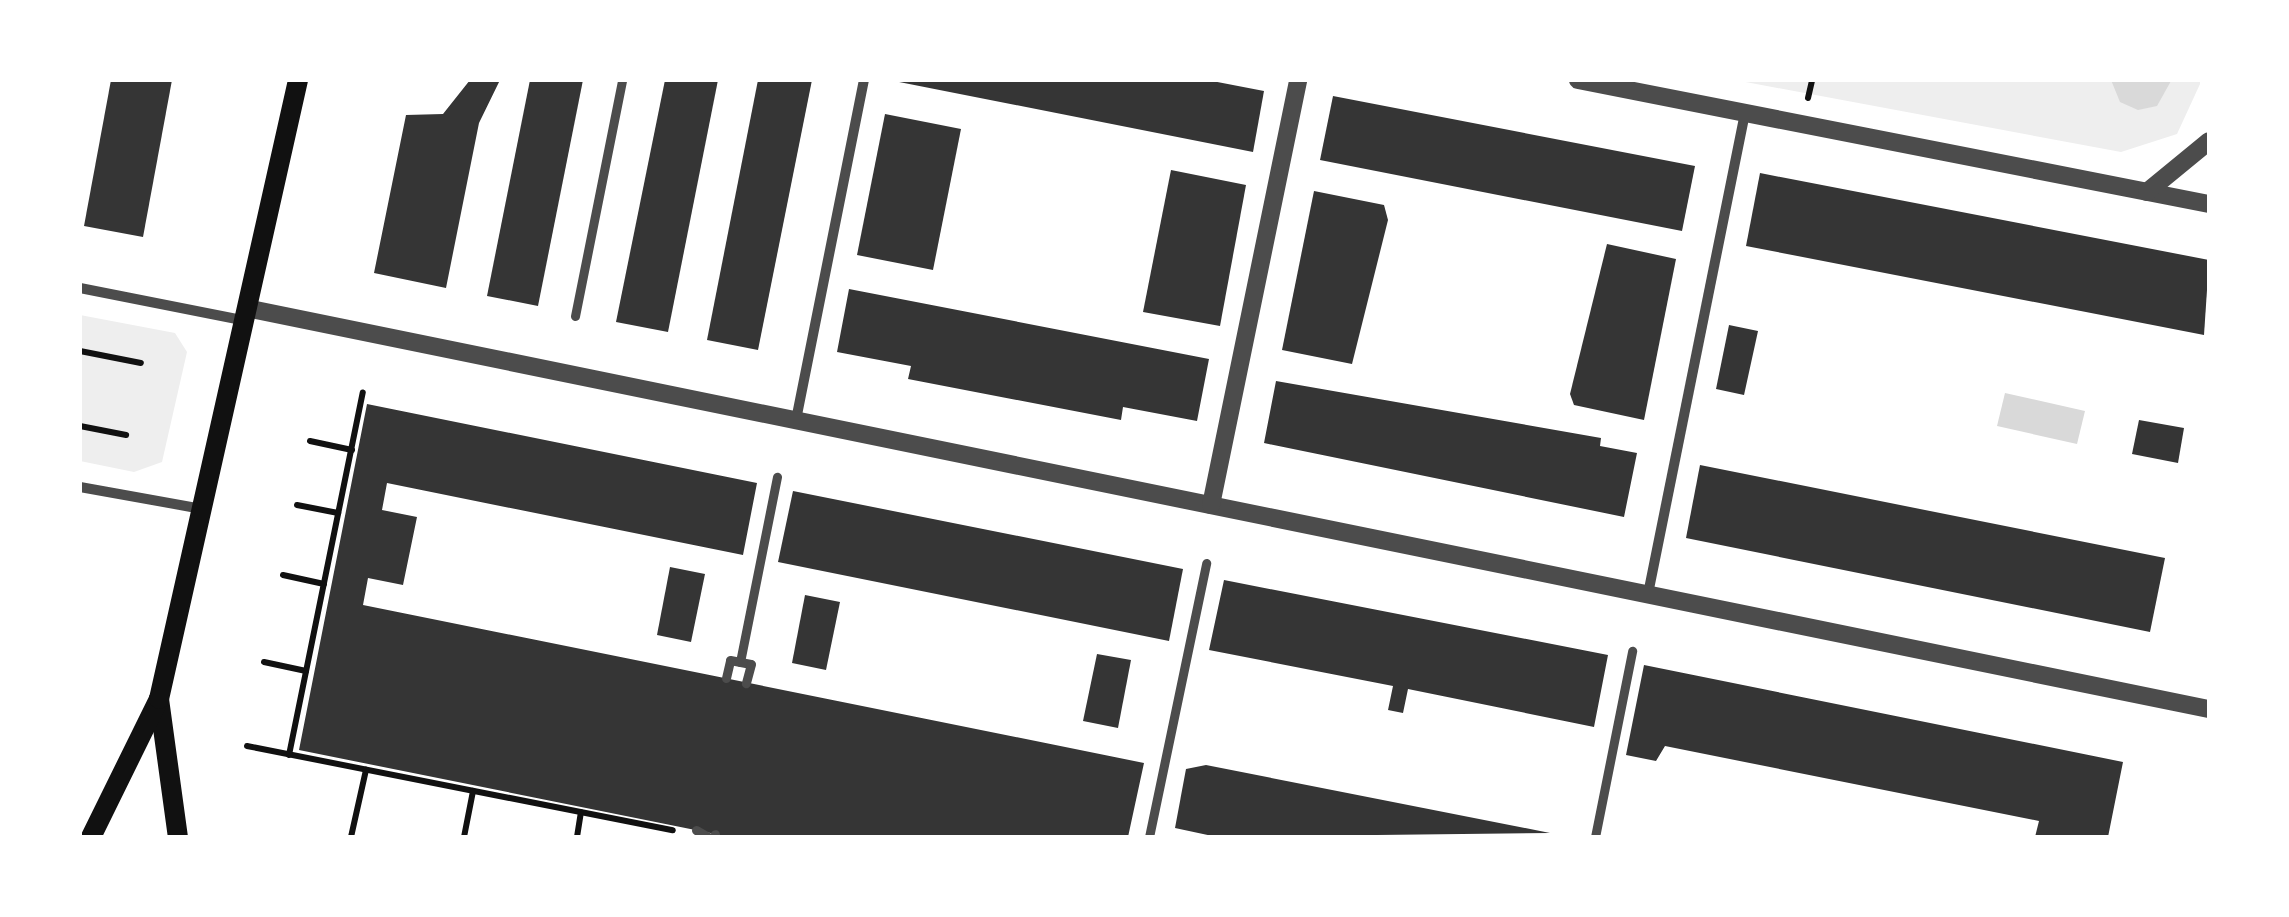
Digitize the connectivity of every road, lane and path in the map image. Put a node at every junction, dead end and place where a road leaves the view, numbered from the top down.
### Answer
1 (298, 80) edge
2 (622, 80) edge
3 (864, 80) edge
4 (1298, 80) edge
5 (1578, 80) edge
6 (1746, 112) junction
7 (2209, 141) edge
8 (2147, 192) junction
9 (2209, 204) edge
10 (80, 288) edge
11 (250, 315) junction
12 (575, 316) dead end
13 (80, 351) edge
14 (141, 363) dead end
15 (364, 392) dead end
16 (796, 420) junction
17 (80, 426) edge
18 (126, 436) dead end
19 (310, 441) dead end
20 (352, 450) junction
21 (777, 477) dead end
22 (80, 486) edge
23 (1211, 504) junction
24 (297, 505) dead end
25 (202, 509) junction
26 (338, 513) junction
27 (1206, 564) dead end
28 (282, 575) dead end
29 (324, 584) junction
30 (1648, 594) junction
31 (1632, 651) dead end
32 (264, 662) dead end
33 (740, 662) junction
34 (306, 671) junction
35 (726, 678) dead end
36 (746, 683) dead end
37 (158, 699) junction
38 (2209, 709) edge
39 (247, 746) dead end
40 (289, 754) junction
41 (366, 770) junction
42 (473, 791) junction
43 (581, 812) junction
44 (705, 835) edge
45 (91, 837) edge
46 (178, 837) edge
47 (351, 837) edge
48 (464, 837) edge
49 (576, 837) edge
50 (1150, 837) edge
51 (1595, 837) edge

1 - 11 main road
2 - 12 street
3 - 16 street
4 - 23 street
5 - 6 street
6 - 8 street
6 - 30 street
7 - 8 street
8 - 9 street
10 - 11 street
11 - 16 street
11 - 25 main road
13 - 14 path
15 - 20 path
16 - 23 street
17 - 18 path
19 - 20 path
20 - 26 path
21 - 33 street
22 - 25 street
23 - 30 street
24 - 26 path
25 - 37 main road
26 - 29 path
27 - 50 street
28 - 29 path
29 - 34 path
30 - 38 street
31 - 51 street
32 - 34 path
33 - 35 street
33 - 36 street
34 - 40 path
37 - 45 main road
37 - 46 main road
39 - 40 path
40 - 41 path
41 - 42 path
41 - 47 path
42 - 43 path
42 - 48 path
43 - 44 path
43 - 49 path

